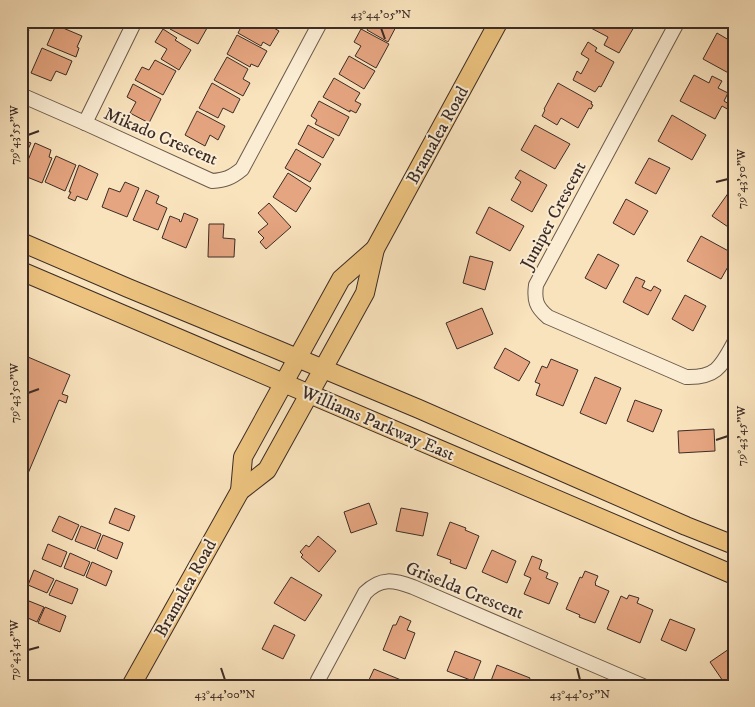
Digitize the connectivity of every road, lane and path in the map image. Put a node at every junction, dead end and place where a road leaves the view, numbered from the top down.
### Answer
1 (135, 21) edge
2 (320, 21) edge
3 (499, 21) edge
4 (678, 21) edge
5 (21, 95) edge
6 (85, 123) junction
7 (21, 242) edge
8 (375, 249) junction
9 (21, 271) edge
10 (734, 343) edge
11 (297, 358) junction
12 (323, 369) junction
13 (284, 382) junction
14 (309, 393) junction
15 (240, 491) junction
16 (734, 545) edge
17 (734, 575) edge
18 (318, 680) dead end
19 (131, 686) edge
20 (643, 686) edge

1 - 6 street
2 - 6 street, Mikado Crescent
3 - 8 main road, Bramalea Road
4 - 10 street, Juniper Crescent
5 - 6 street, Mikado Crescent
7 - 11 main road, Williams Parkway East
8 - 11 main road, Bramalea Road
8 - 12 main road, Bramalea Road
9 - 13 main road, Williams Parkway East
11 - 12 main road, Williams Parkway East
11 - 13 main road, Bramalea Road
12 - 14 main road, Bramalea Road
12 - 16 main road, Williams Parkway East
13 - 14 main road, Williams Parkway East
13 - 15 main road, Bramalea Road
14 - 15 main road, Bramalea Road
14 - 17 main road, Williams Parkway East
15 - 19 main road, Bramalea Road
18 - 20 street, Griselda Crescent

